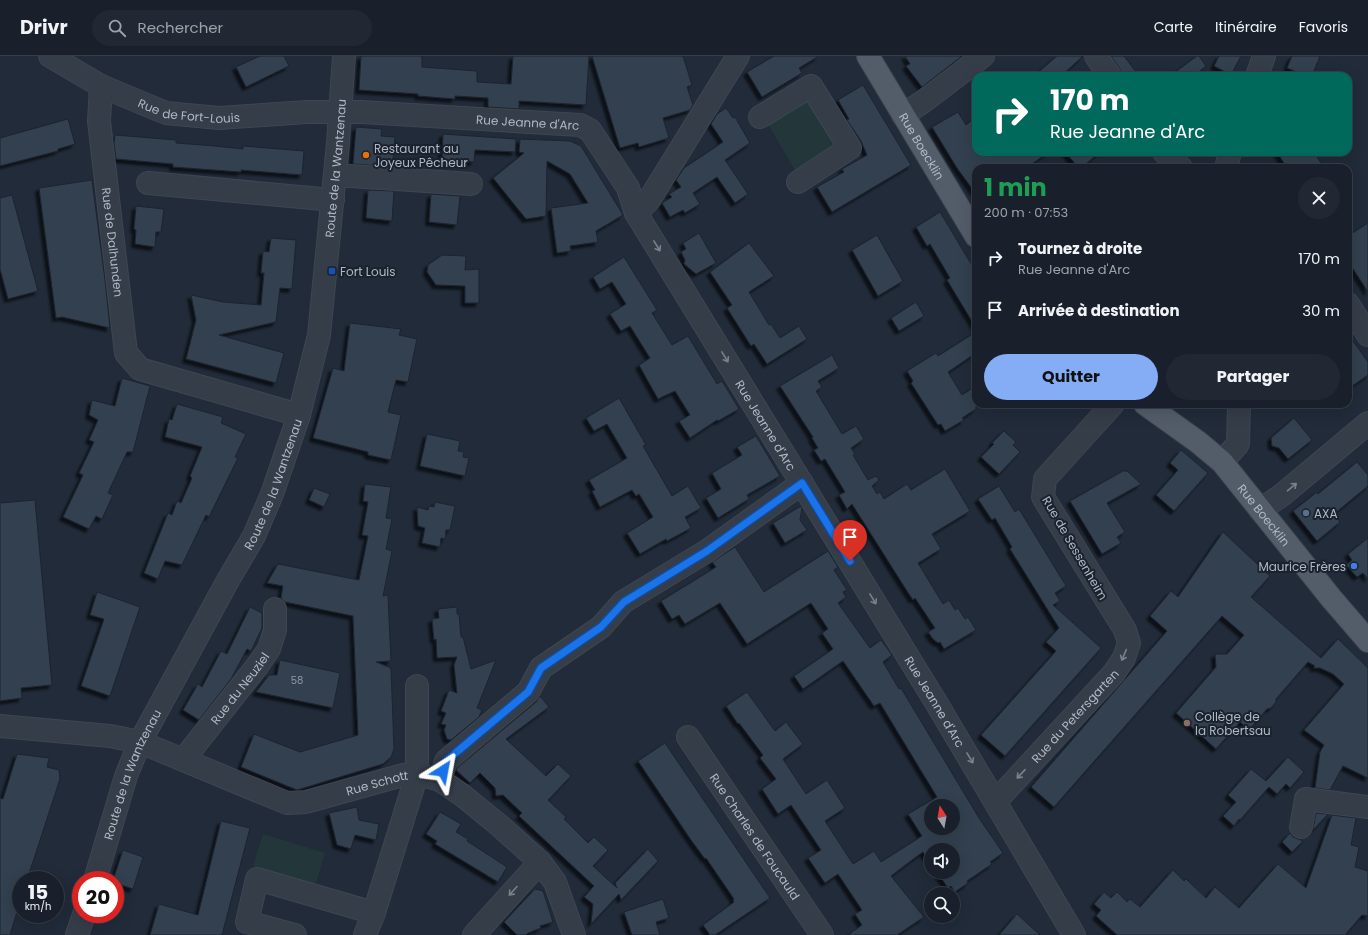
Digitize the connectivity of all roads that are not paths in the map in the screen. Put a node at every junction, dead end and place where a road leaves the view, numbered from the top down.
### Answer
1 (50, 56) edge
2 (344, 56) edge
3 (738, 56) edge
4 (868, 56) edge
5 (983, 56) edge
6 (1096, 56) edge
7 (1264, 56) edge
8 (1107, 72) edge
9 (1258, 72) edge
10 (101, 86) junction
11 (340, 112) junction
12 (904, 115) junction
13 (760, 117) dead end
14 (1168, 156) edge
15 (1177, 164) edge
16 (335, 175) junction
17 (798, 182) dead end
18 (148, 183) dead end
19 (472, 184) dead end
20 (332, 200) junction
21 (636, 213) junction
22 (972, 229) edge
23 (1352, 310) edge
24 (1368, 336) edge
25 (1109, 408) edge
26 (1151, 408) edge
27 (1238, 408) edge
28 (299, 415) junction
29 (1368, 423) edge
30 (1222, 462) junction
31 (802, 483) junction
32 (1260, 510) junction
33 (275, 609) dead end
34 (1118, 620) joint
35 (1368, 641) edge
36 (417, 686) dead end
37 (0, 726) edge
38 (688, 737) dead end
39 (140, 742) junction
40 (184, 759) junction
41 (418, 774) junction
42 (440, 780) junction
43 (996, 801) junction
44 (1368, 807) edge
45 (1301, 827) dead end
46 (540, 862) junction
47 (98, 871) edge
48 (374, 913) junction
49 (81, 923) edge
50 (77, 935) edge
51 (295, 935) edge
52 (365, 935) edge
53 (474, 935) edge
54 (574, 935) edge
55 (822, 935) edge
56 (1074, 935) edge

1 - 10 street, Rue de Fort-Louis
2 - 11 street, Route de la Wantzenau
3 - 21 street
4 - 12 main road, Rue Boecklin
5 - 12 street
6 - 8 street
7 - 9 street
10 - 11 street, Rue de Fort-Louis
10 - 28 street, Rue de Dalhunden
11 - 16 street, Route de la Wantzenau
11 - 21 street, Rue Jeanne d'Arc
12 - 22 main road, Rue Boecklin
13 - 17 street
14 - 15 street
16 - 19 street
16 - 20 street, Route de la Wantzenau
18 - 20 street
20 - 28 street, Route de la Wantzenau
21 -> 31 street, Rue Jeanne d'Arc
23 - 24 street
25 - 34 street, Rue de Sessenheim
26 - 30 main road, Rue Boecklin
27 - 30 street
28 - 39 street, Route de la Wantzenau
32 -> 29 street
30 - 32 main road, Rue Boecklin
31 - 42 street
31 -> 43 street, Rue Jeanne d'Arc
32 - 35 main road, Rue Boecklin
33 - 40 street, Rue du Neuziel
34 -> 43 street, Rue du Petersgarten
36 - 41 street
37 - 39 street, Rue Schott
38 - 55 street, Rue Charles de Foucauld
39 - 40 street, Rue Schott
39 - 47 street, Route de la Wantzenau
40 - 41 street, Rue Schott
41 - 42 street, Rue Schott
41 - 48 street
42 - 46 street, Rue Schott
43 - 56 street, Rue Jeanne d'Arc
44 - 45 street
46 -> 53 street
46 - 54 street, Rue Schott
48 - 51 street
48 - 52 street
49 - 50 street

